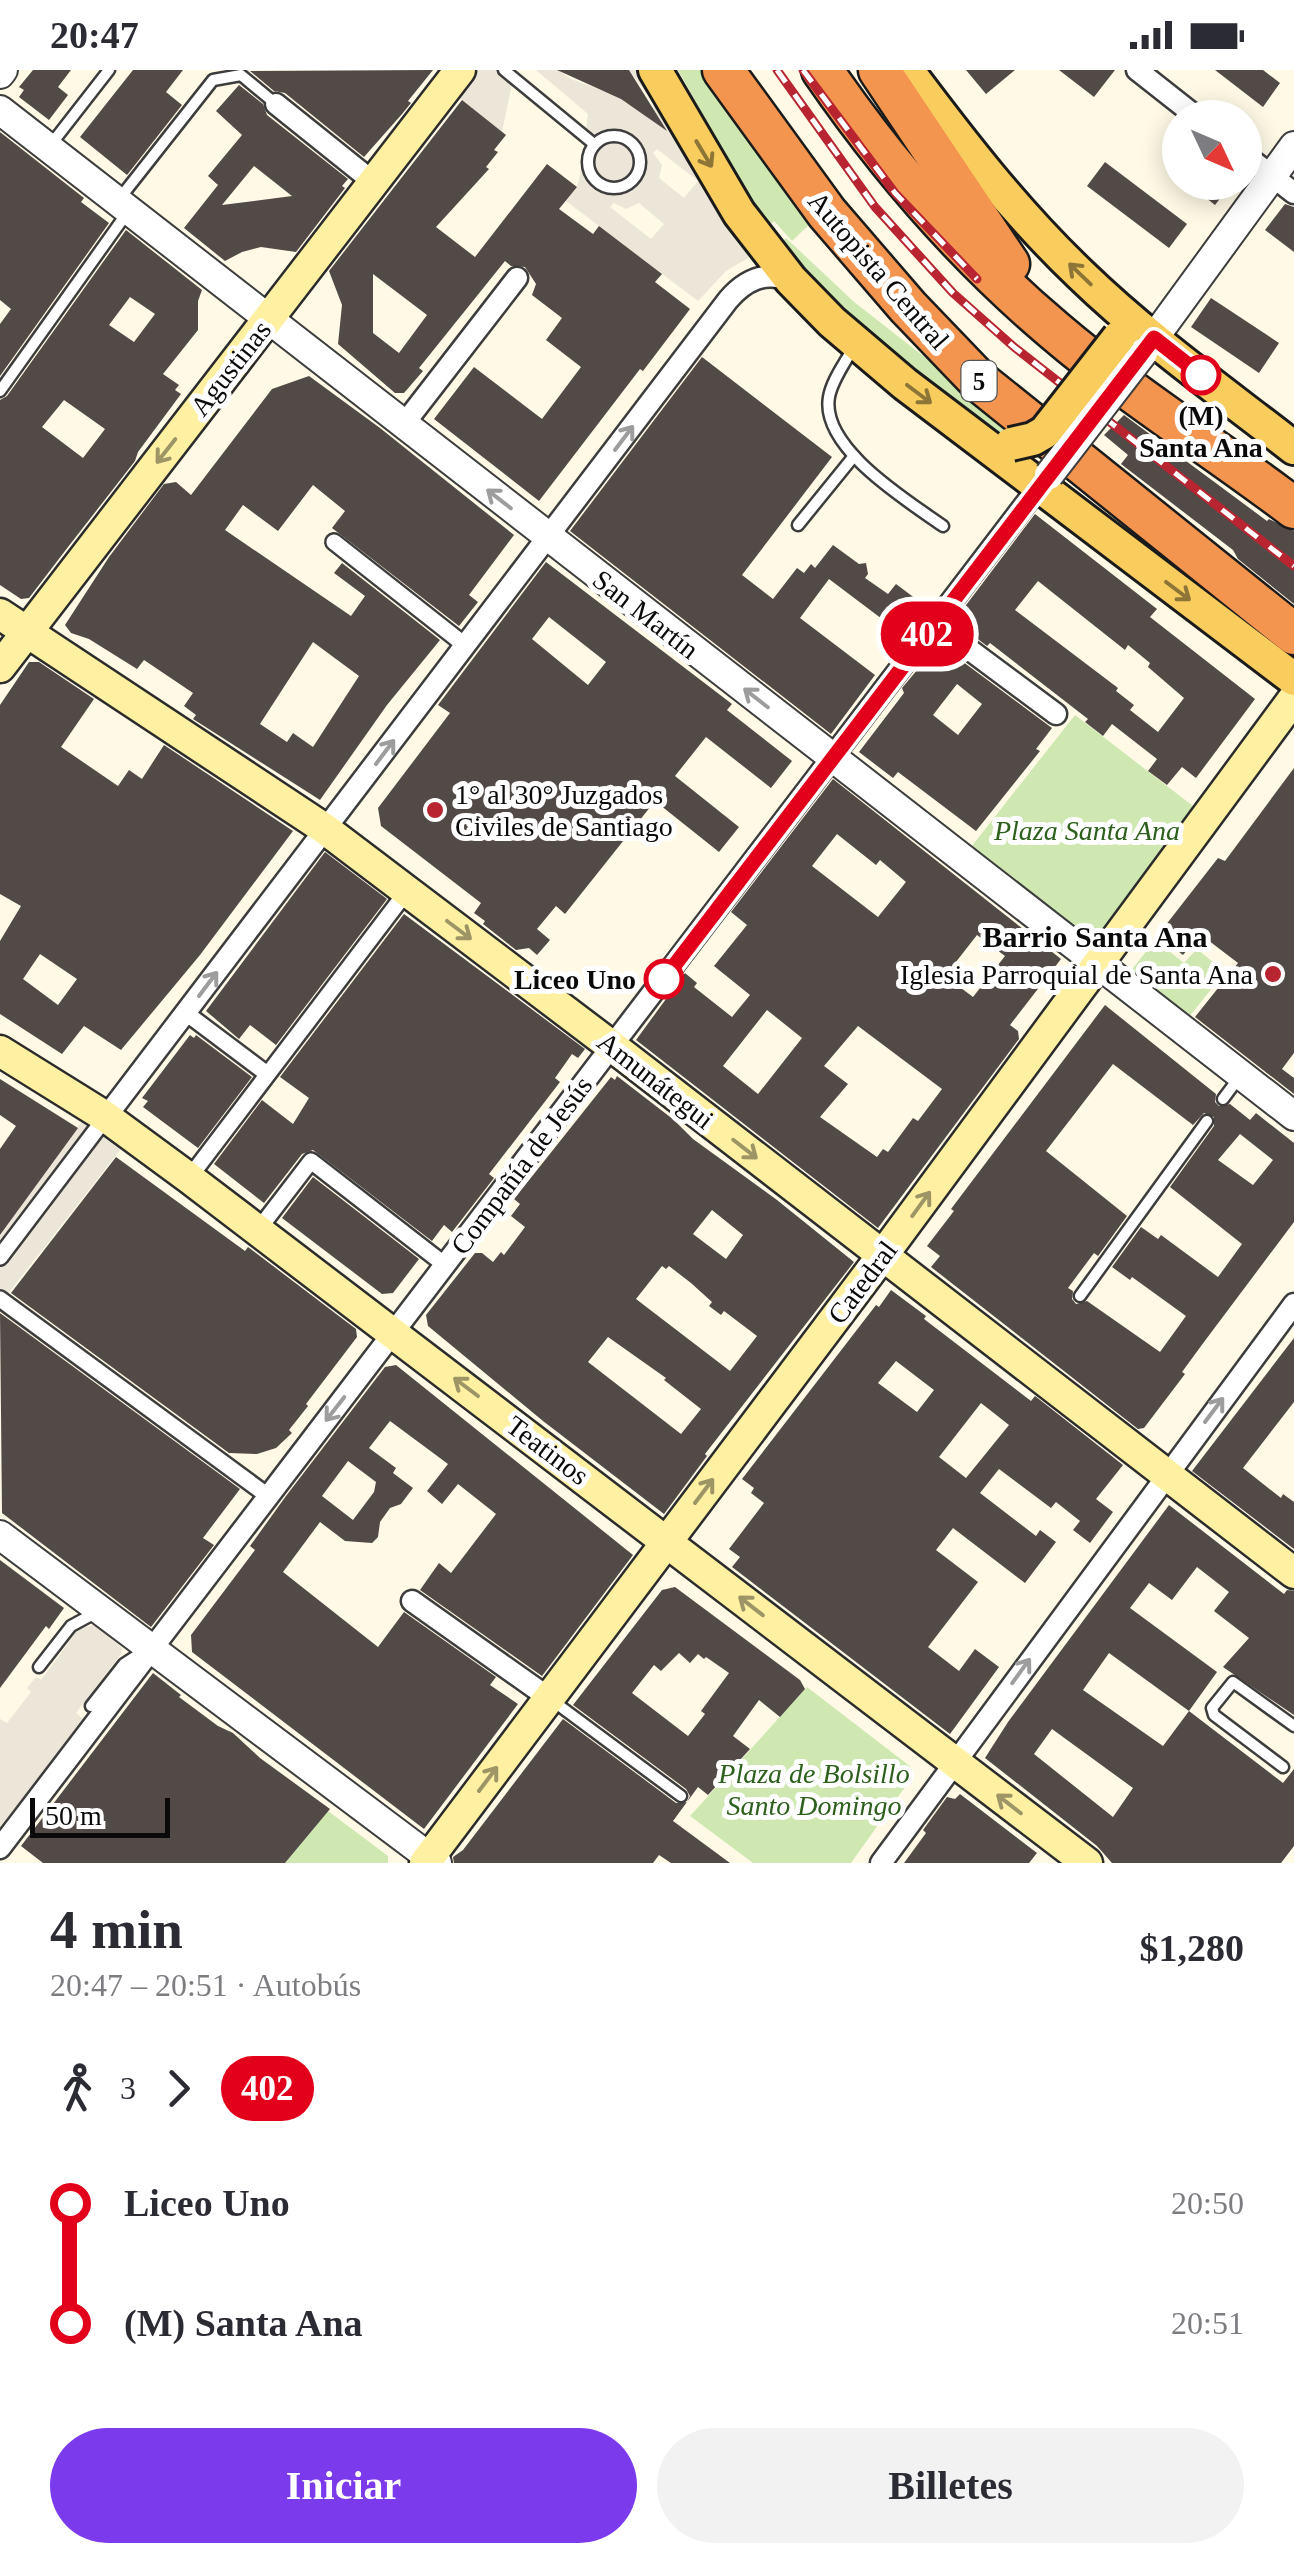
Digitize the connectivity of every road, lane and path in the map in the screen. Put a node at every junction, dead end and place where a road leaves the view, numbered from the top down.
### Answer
1 (109, 70) edge
2 (460, 70) edge
3 (504, 70) edge
4 (655, 70) edge
5 (723, 70) edge
6 (822, 70) edge
7 (879, 70) edge
8 (906, 70) edge
9 (1137, 70) edge
10 (1175, 100) edge
11 (276, 104) joint
12 (0, 110) edge
13 (594, 144) junction
14 (1294, 146) edge
15 (49, 148) junction
16 (1262, 167) edge
17 (372, 182) junction
18 (1283, 184) edge
19 (123, 206) junction
20 (518, 278) dead end
21 (791, 280) junction
22 (269, 318) junction
23 (1057, 334) junction
24 (1134, 334) junction
25 (855, 344) junction
26 (0, 391) edge
27 (404, 424) junction
28 (1000, 446) junction
29 (1294, 448) edge
30 (854, 456) junction
31 (1044, 480) junction
32 (1294, 508) edge
33 (798, 525) dead end
34 (943, 526) dead end
35 (548, 538) junction
36 (334, 542) dead end
37 (0, 614) edge
38 (935, 624) junction
39 (26, 632) junction
40 (1294, 634) edge
41 (466, 646) junction
42 (0, 667) edge
43 (1294, 679) edge
44 (1294, 698) edge
45 (1056, 714) dead end
46 (833, 758) junction
47 (326, 830) junction
48 (407, 892) junction
49 (1099, 962) junction
50 (186, 1012) junction
51 (612, 1046) junction
52 (0, 1051) edge
53 (268, 1074) junction
54 (1241, 1074) junction
55 (1223, 1099) dead end
56 (1294, 1116) edge
57 (106, 1118) junction
58 (1207, 1121) dead end
59 (189, 1178) junction
60 (258, 1230) junction
61 (882, 1255) junction
62 (0, 1257) edge
63 (445, 1264) junction
64 (1080, 1296) dead end
65 (0, 1299) edge
66 (1294, 1304) edge
67 (394, 1332) junction
68 (1166, 1474) junction
69 (268, 1496) junction
70 (0, 1535) edge
71 (667, 1541) junction
72 (1294, 1572) edge
73 (412, 1601) dead end
74 (100, 1611) junction
75 (149, 1649) junction
76 (39, 1666) dead end
77 (549, 1698) junction
78 (92, 1706) dead end
79 (1294, 1726) edge
80 (955, 1762) junction
81 (1283, 1767) dead end
82 (681, 1796) dead end
83 (0, 1848) edge
84 (430, 1861) edge
85 (881, 1863) edge
86 (1086, 1863) edge

1 - 15 lane
2 - 17 main road, Agustinas
3 - 13 lane
4 -> 21 main road
5 - 40 highway, Autopista Central / 5
6 - 23 highway
7 - 23 highway
24 -> 8 main road
9 - 10 street
11 - 17 street
11 - 19 lane
12 - 15 street, San Martín
13 - 13 lane
14 - 18 street, Compañía de Jesús
15 - 19 street, San Martín
16 - 18 street
17 - 22 main road, Agustinas
18 - 24 street, Compañía de Jesús
19 - 22 street, San Martín
19 - 26 lane
20 - 27 street
21 - 25 main road
35 -> 21 street
22 - 27 street, San Martín
22 -> 39 main road, Agustinas
23 - 32 highway
24 - 28 main road, bridge
24 - 29 main road
24 - 31 street, Compañía de Jesús, bridge
25 -> 28 main road
25 - 30 lane
35 -> 27 street, San Martín
28 - 31 main road
30 - 33 lane
30 - 34 lane
31 - 38 street, Compañía de Jesús
31 -> 43 main road
35 - 41 street
46 -> 35 street, San Martín
36 - 41 street
37 - 39 main road, Amunátegui
38 - 45 street
38 - 46 street, Compañía de Jesús
39 - 42 main road, Agustinas
39 - 47 main road, Amunátegui
47 -> 41 street
44 - 49 main road, Catedral
46 - 49 street, San Martín
46 - 51 street, Compañía de Jesús
47 - 48 main road, Amunátegui
50 -> 47 street
48 -> 51 main road, Amunátegui
48 - 53 street
49 - 54 street, San Martín
61 -> 49 main road, Catedral
50 - 53 street
50 - 57 street
51 -> 61 main road, Amunátegui
51 - 63 street, Compañía de Jesús
52 - 57 main road, Teatinos
53 - 59 street
54 - 55 lane
54 - 56 street, San Martín
57 - 59 main road, Teatinos
57 - 62 street
58 - 64 lane
59 - 60 main road, Teatinos
60 - 63 street
60 - 67 main road, Teatinos
61 - 68 main road, Amunátegui
71 -> 61 main road, Catedral
63 - 67 street, Compañía de Jesús
65 - 69 street
68 -> 66 street
67 -> 69 street, Compañía de Jesús
71 -> 67 main road, Teatinos
68 - 72 main road, Amunátegui
80 -> 68 street
69 - 75 street, Compañía de Jesús
70 - 74 street
71 - 77 main road, Catedral
80 -> 71 main road, Teatinos
73 - 77 street
74 - 75 street
74 - 76 lane
75 - 78 lane
75 - 83 street, Compañía de Jesús
75 - 84 street
77 - 82 lane
84 -> 77 main road, Catedral
79 - 81 lane
80 - 85 street
86 -> 80 main road, Teatinos

